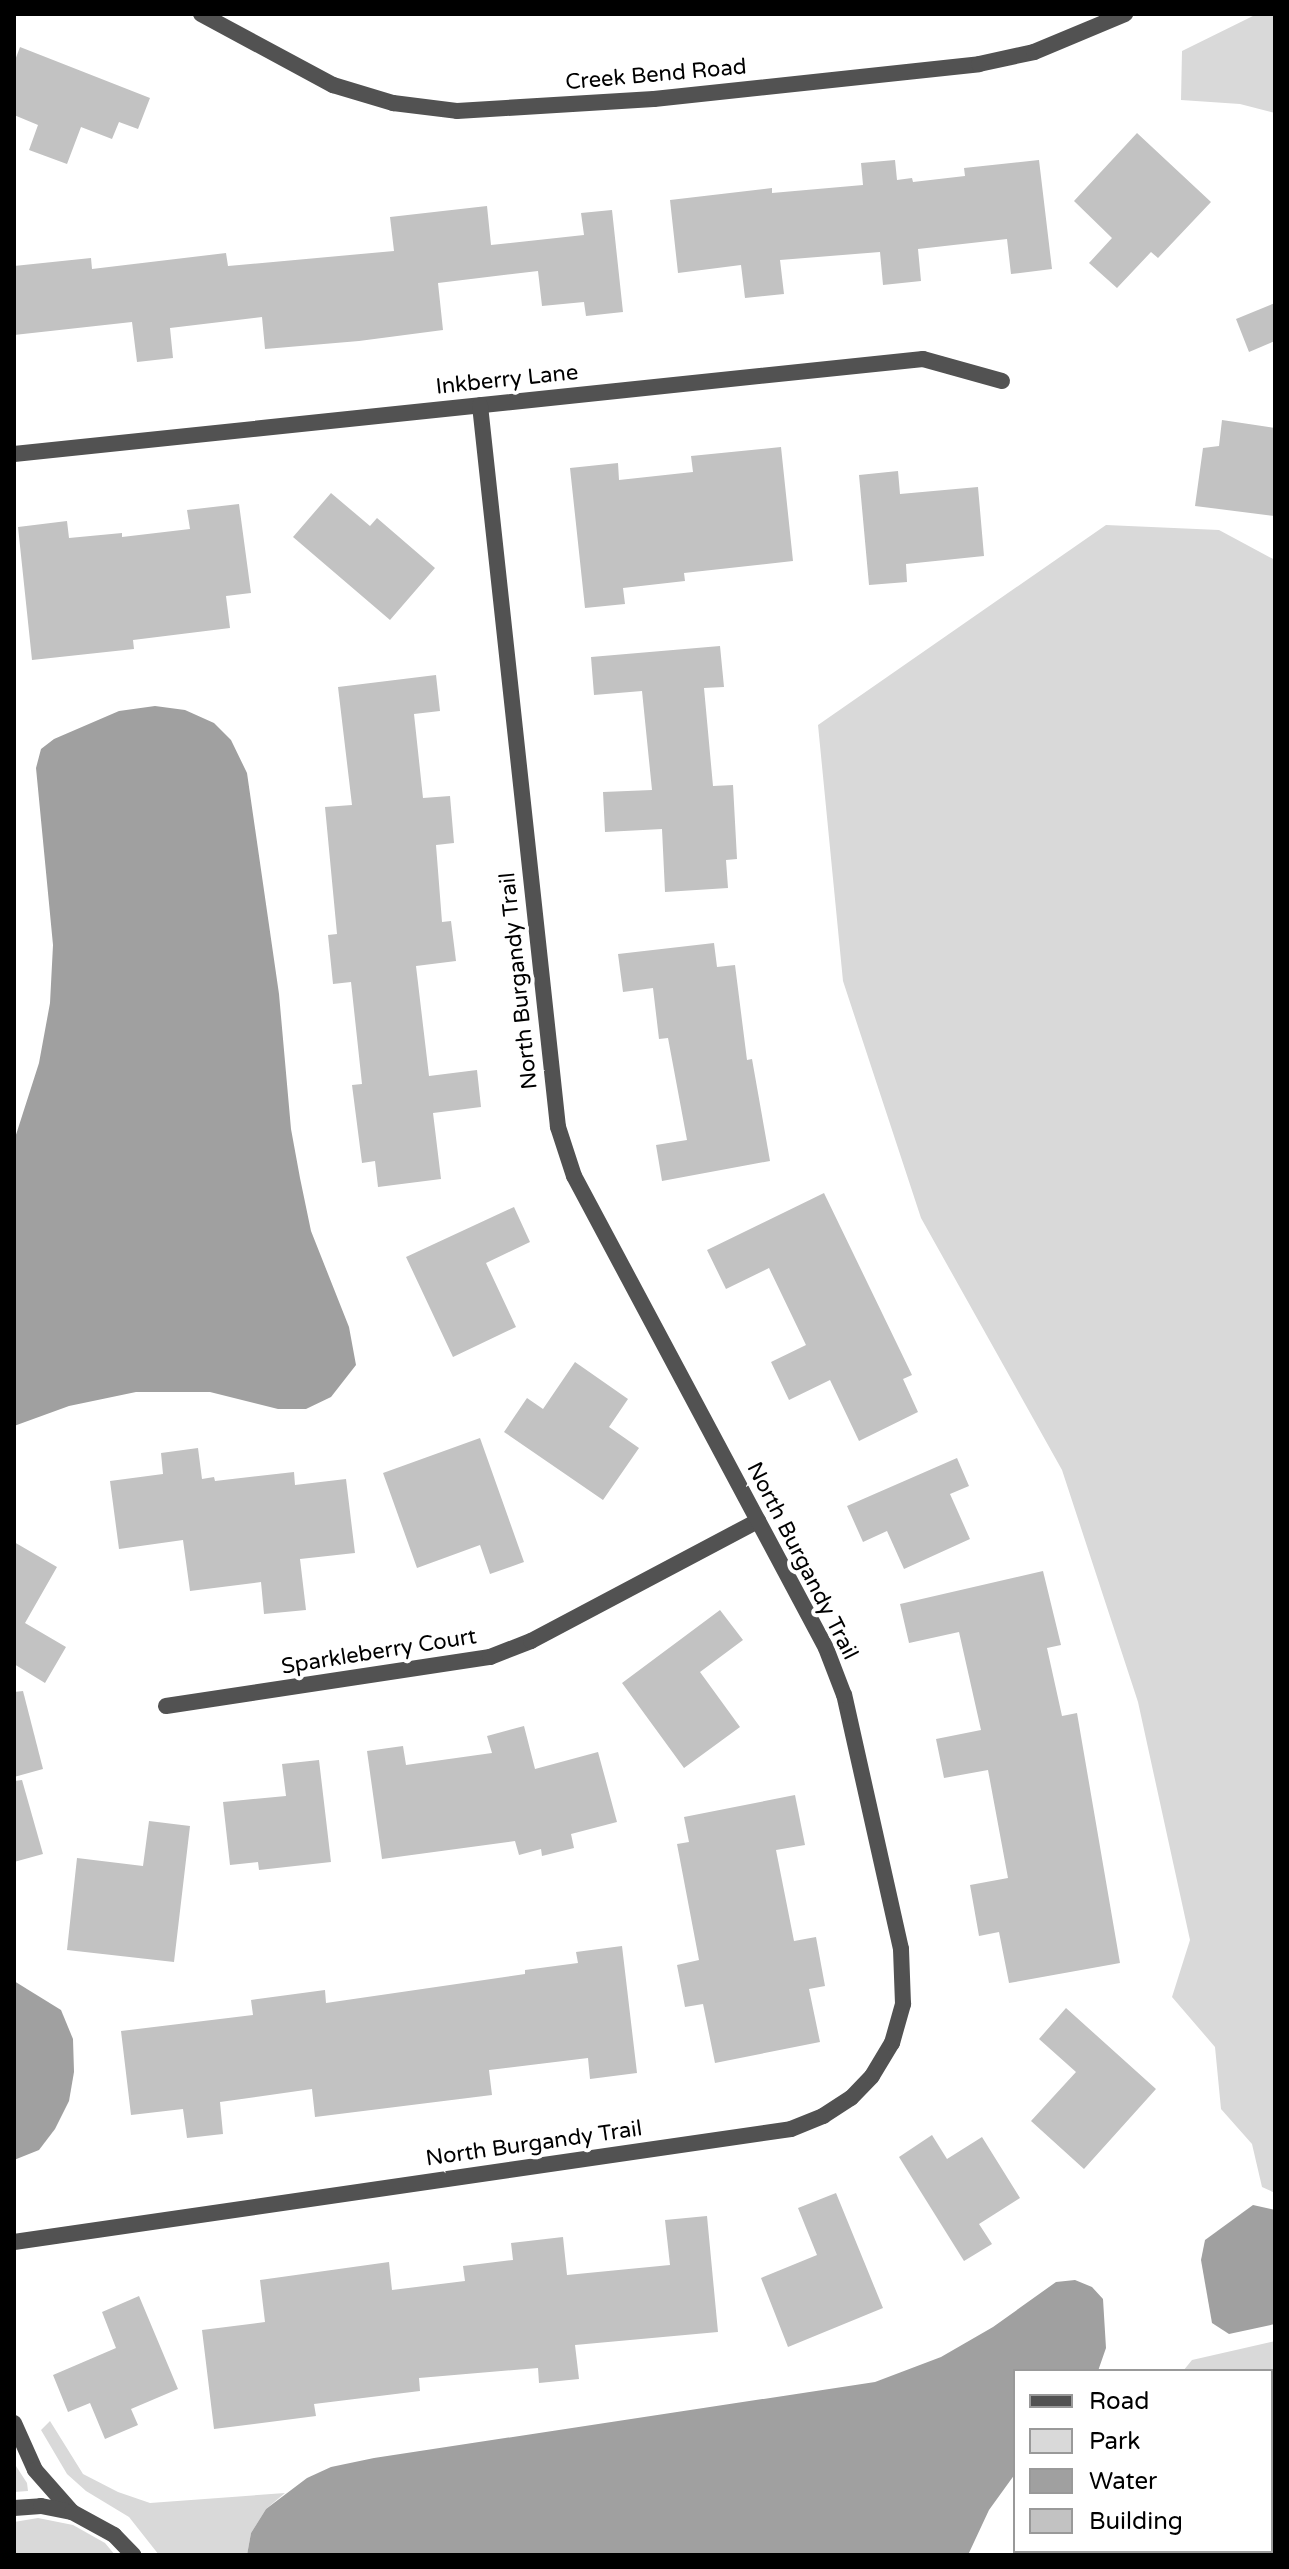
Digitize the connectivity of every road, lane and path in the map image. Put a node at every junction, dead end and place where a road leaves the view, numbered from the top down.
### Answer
1 (201, 14) edge
2 (1125, 14) edge
3 (1002, 381) dead end
4 (480, 405) junction
5 (14, 454) edge
6 (758, 1521) junction
7 (166, 1706) dead end
8 (14, 2242) edge
9 (14, 2423) edge
10 (14, 2508) edge
11 (72, 2512) junction
12 (133, 2555) edge

1 - 2 street, Creek Bend Road
3 - 4 street, Inkberry Lane
4 - 5 street, Inkberry Lane
4 - 6 street, North Burgandy Trail
6 - 7 street, Sparkleberry Court
6 - 8 street, North Burgandy Trail
9 - 11 street
10 - 11 street
11 - 12 street

